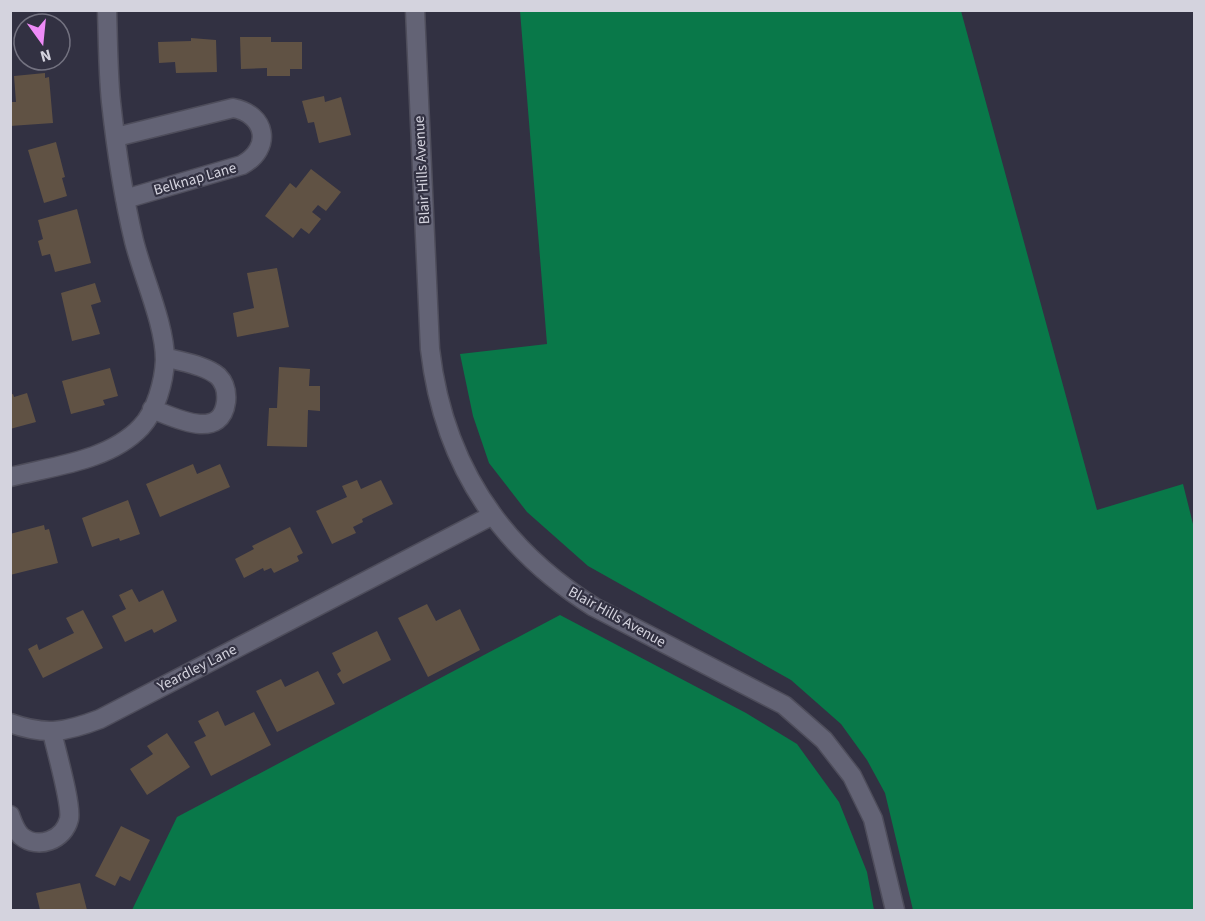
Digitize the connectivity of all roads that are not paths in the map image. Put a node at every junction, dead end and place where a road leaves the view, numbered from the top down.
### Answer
1 (107, 10) edge
2 (415, 10) edge
3 (116, 137) junction
4 (125, 199) junction
5 (165, 357) junction
6 (152, 409) junction
7 (10, 477) edge
8 (493, 515) junction
9 (10, 723) edge
10 (52, 732) junction
11 (10, 815) edge
12 (895, 910) edge

1 - 3 street
2 - 8 street, Blair Hills Avenue
3 - 4 street
3 - 4 street, Belknap Lane
4 - 5 street
5 - 6 street
5 - 6 street
6 - 7 street
8 - 10 street, Yeardley Lane
8 - 12 street, Blair Hills Avenue
9 - 10 street, Yeardley Lane
10 - 11 street

